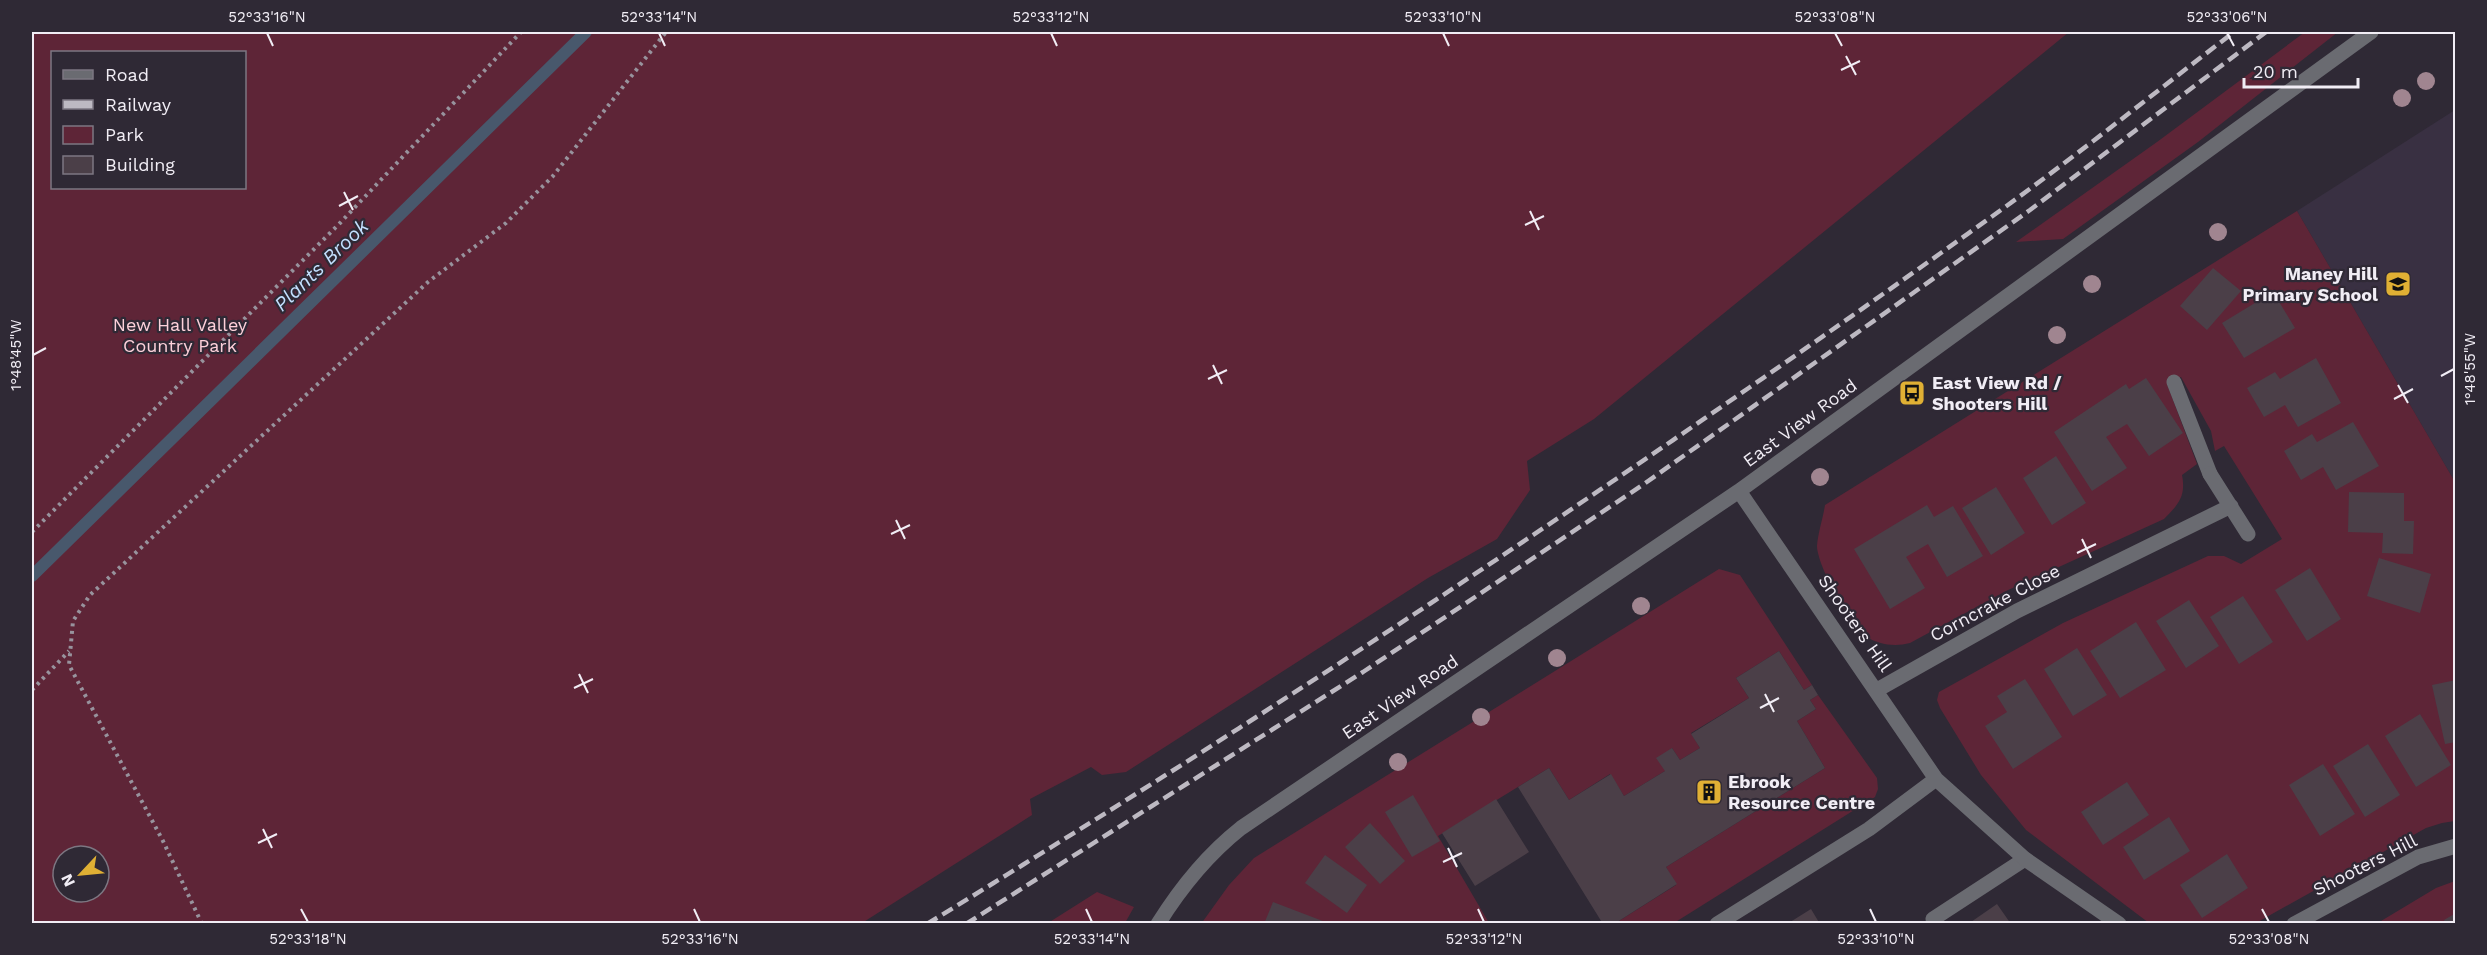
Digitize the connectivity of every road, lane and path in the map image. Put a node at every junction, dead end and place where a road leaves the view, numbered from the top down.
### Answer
1 (521, 32) edge
2 (666, 32) edge
3 (2371, 32) edge
4 (2174, 382) dead end
5 (1739, 491) junction
6 (2231, 506) junction
7 (32, 532) edge
8 (2248, 534) dead end
9 (69, 651) junction
10 (32, 690) edge
11 (1877, 690) junction
12 (1936, 779) junction
13 (2456, 846) edge
14 (2025, 859) junction
15 (1933, 919) dead end
16 (202, 924) edge
17 (1158, 924) edge
18 (1717, 924) edge
19 (2119, 924) edge
20 (2294, 924) edge

1 - 7 path
2 - 9 path
3 - 5 street, East View Road
4 - 6 street
5 - 11 street, Shooters Hill
5 - 17 street, East View Road
6 - 8 street
6 - 11 street, Corncrake Close
9 - 10 path
9 - 16 path
11 - 12 street, Shooters Hill
12 - 14 street, Shooters Hill
12 - 18 street
13 - 20 street, Shooters Hill
14 - 15 street
14 - 19 street, Shooters Hill

